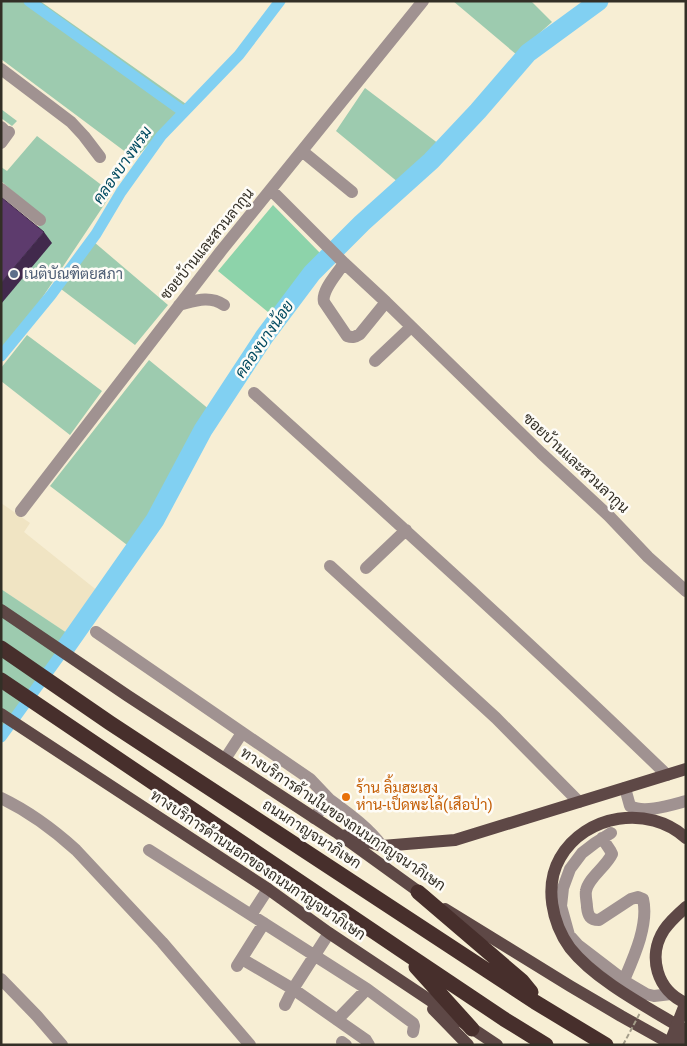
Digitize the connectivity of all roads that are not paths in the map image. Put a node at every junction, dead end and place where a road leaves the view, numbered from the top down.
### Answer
1 (423, 1) edge
2 (1, 69) edge
3 (1, 127) edge
4 (1, 143) edge
5 (302, 152) junction
6 (100, 157) dead end
7 (1, 189) edge
8 (271, 190) junction
9 (352, 192) dead end
10 (40, 220) dead end
11 (340, 259) junction
12 (386, 302) junction
13 (178, 305) junction
14 (224, 305) dead end
15 (411, 327) junction
16 (375, 362) dead end
17 (254, 393) dead end
18 (21, 512) dead end
19 (406, 530) junction
20 (330, 566) dead end
21 (366, 568) dead end
22 (686, 591) edge
23 (1, 610) edge
24 (96, 632) dead end
25 (1, 648) edge
26 (1, 680) edge
27 (1, 714) edge
28 (242, 732) junction
29 (225, 759) junction
30 (686, 769) edge
31 (667, 775) junction
32 (625, 788) junction
33 (1, 798) edge
34 (330, 799) junction
35 (686, 801) edge
36 (579, 802) junction
37 (314, 818) junction
38 (336, 832) junction
39 (686, 838) edge
40 (382, 846) junction
41 (149, 850) dead end
42 (268, 889) junction
43 (418, 892) junction
44 (686, 907) edge
45 (251, 915) junction
46 (264, 923) junction
47 (330, 933) junction
48 (401, 950) junction
49 (315, 955) junction
50 (1, 979) edge
51 (624, 980) junction
52 (411, 987) junction
53 (293, 989) junction
54 (367, 989) junction
55 (672, 994) junction
56 (536, 1002) junction
57 (686, 1002) edge
58 (285, 1005) dead end
59 (336, 1020) junction
60 (472, 1029) junction
61 (686, 1030) edge
62 (413, 1032) dead end
63 (62, 1045) edge
64 (250, 1045) edge
65 (369, 1045) edge
66 (468, 1045) edge
67 (497, 1045) edge
68 (546, 1045) edge
69 (606, 1045) edge
70 (671, 1045) edge
71 (678, 1045) edge

1 - 5 street, ซอยบ้านและสวนลากูน
2 - 6 street
3 - 4 street
5 - 8 street, ซอยบ้านและสวนลากูน
5 - 9 street
7 - 10 street
8 - 11 street, ซอยบ้านและสวนลากูน
8 - 13 street, ซอยบ้านและสวนลากูน
11 - 12 street, ซอยบ้านและสวนลากูน
11 - 12 street
12 - 15 street, ซอยบ้านและสวนลากูน
13 - 14 street
13 - 18 street, ซอยบ้านและสวนลากูน
15 - 16 street
15 - 22 street, ซอยบ้านและสวนลากูน
17 - 19 street
19 - 21 street
19 - 31 street
20 - 36 street
23 - 29 main road, ทางบริการด้านในของถนนกาญจนาภิเษก
24 - 28 street
25 - 56 highway, ถนนกาญจนาภิเษก
26 - 48 highway
27 - 42 main road, ทางบริการด้านนอกของถนนกาญจนาภิเษก
28 - 29 street
28 - 34 street
29 - 37 main road, ทางบริการด้านในของถนนกาญจนาภิเษก
30 - 31 main road
31 - 32 main road
32 - 35 street
32 - 36 main road
33 - 64 street
34 - 37 street
34 - 40 street
36 - 40 main road
37 - 38 main road, ทางบริการด้านในของถนนกาญจนาภิเษก
38 - 40 main road
38 - 43 main road, ทางบริการด้านในของถนนกาญจนาภิเษก
39 - 61 main road
41 - 45 street
42 - 45 street
42 - 47 main road, ทางบริการด้านนอกของถนนกาญจนาภิเษก
43 - 56 highway
43 - 70 main road, ทางบริการด้านในของถนนกาญจนาภิเษก
44 - 55 main road
45 - 46 street
46 - 49 street
46 - 53 street
47 - 49 street
47 - 52 main road, ทางบริการด้านนอกของถนนกาญจนาภิเษก
48 - 60 highway
48 - 68 highway
49 - 53 street
49 - 54 street
50 - 63 street
51 - 51 street
51 - 55 street
52 - 60 main road, ทางบริการด้านนอกของถนนกาญจนาภิเษก
52 - 66 main road
53 - 58 street
53 - 59 street
54 - 59 street
54 - 62 street
55 - 57 main road
56 - 69 highway, ถนนกาญจนาภิเษก
57 - 70 main road, bridge
59 - 65 street
60 - 67 main road, ทางบริการด้านนอกของถนนกาญจนาภิเษก
61 - 71 main road, bridge

